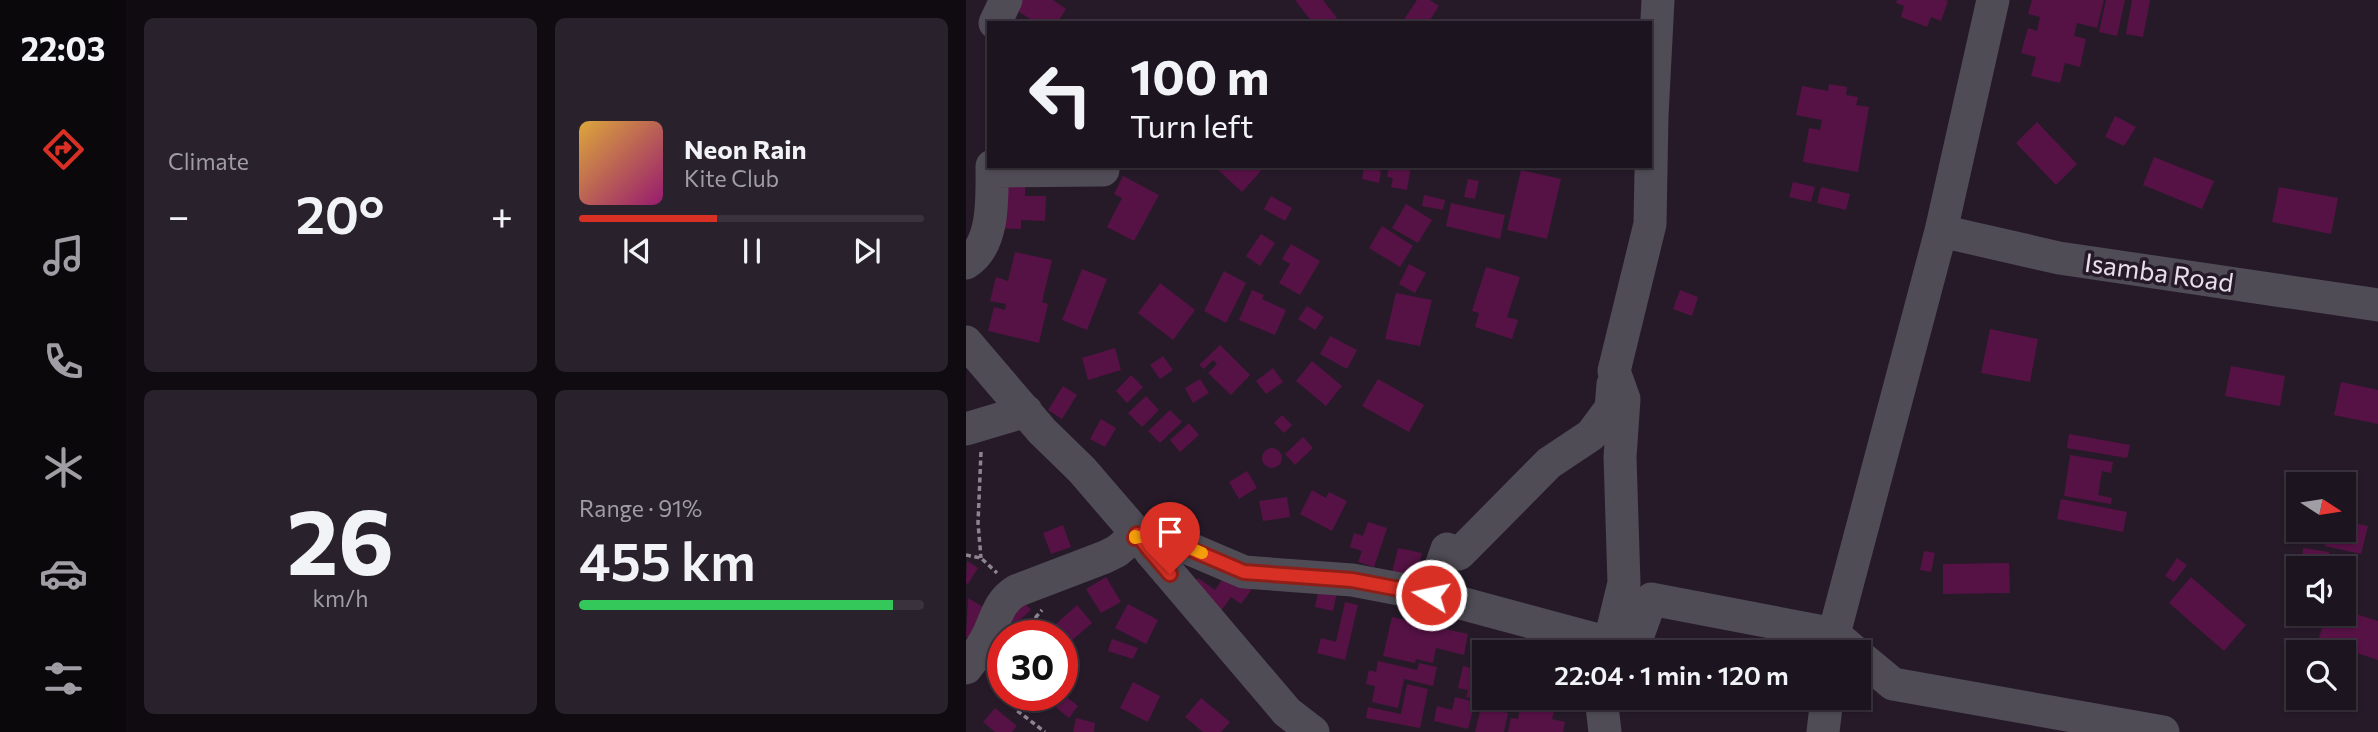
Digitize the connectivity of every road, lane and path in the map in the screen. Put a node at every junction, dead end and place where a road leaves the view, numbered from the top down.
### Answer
1 (1006, 0) edge
2 (1658, 0) edge
3 (1993, 0) edge
4 (996, 21) edge
5 (1652, 116) edge
6 (1651, 168) edge
7 (992, 169) edge
8 (1103, 170) dead end
9 (1941, 231) junction
10 (966, 263) edge
11 (2378, 305) edge
12 (966, 342) edge
13 (1614, 371) junction
14 (1026, 411) junction
15 (974, 427) edge
16 (1142, 540) junction
17 (966, 555) edge
18 (981, 558) junction
19 (1016, 591) junction
20 (1431, 595) junction
21 (1581, 640) edge
22 (1610, 640) edge
23 (1636, 640) edge
24 (1810, 640) edge
25 (1847, 640) edge
26 (966, 668) edge
27 (1871, 668) edge
28 (1602, 710) edge
29 (1826, 710) edge
30 (1018, 711) edge
31 (1045, 732) edge
32 (1313, 732) edge
33 (1605, 732) edge
34 (1823, 732) edge
35 (2163, 732) edge

1 - 4 street
2 - 5 street
3 - 9 street
6 - 13 street
7 - 8 street
7 - 10 street
9 - 11 street, Isamba Road
9 - 25 street
12 - 14 street
13 - 20 street
13 - 22 street
14 - 15 street
14 - 16 street
15 - 18 path
16 - 19 street
16 - 20 street
16 - 32 street
17 - 18 path
18 - 19 path
19 - 26 street
20 - 21 street
23 - 24 street
27 - 35 street
28 - 33 street
29 - 34 street
30 - 31 path

